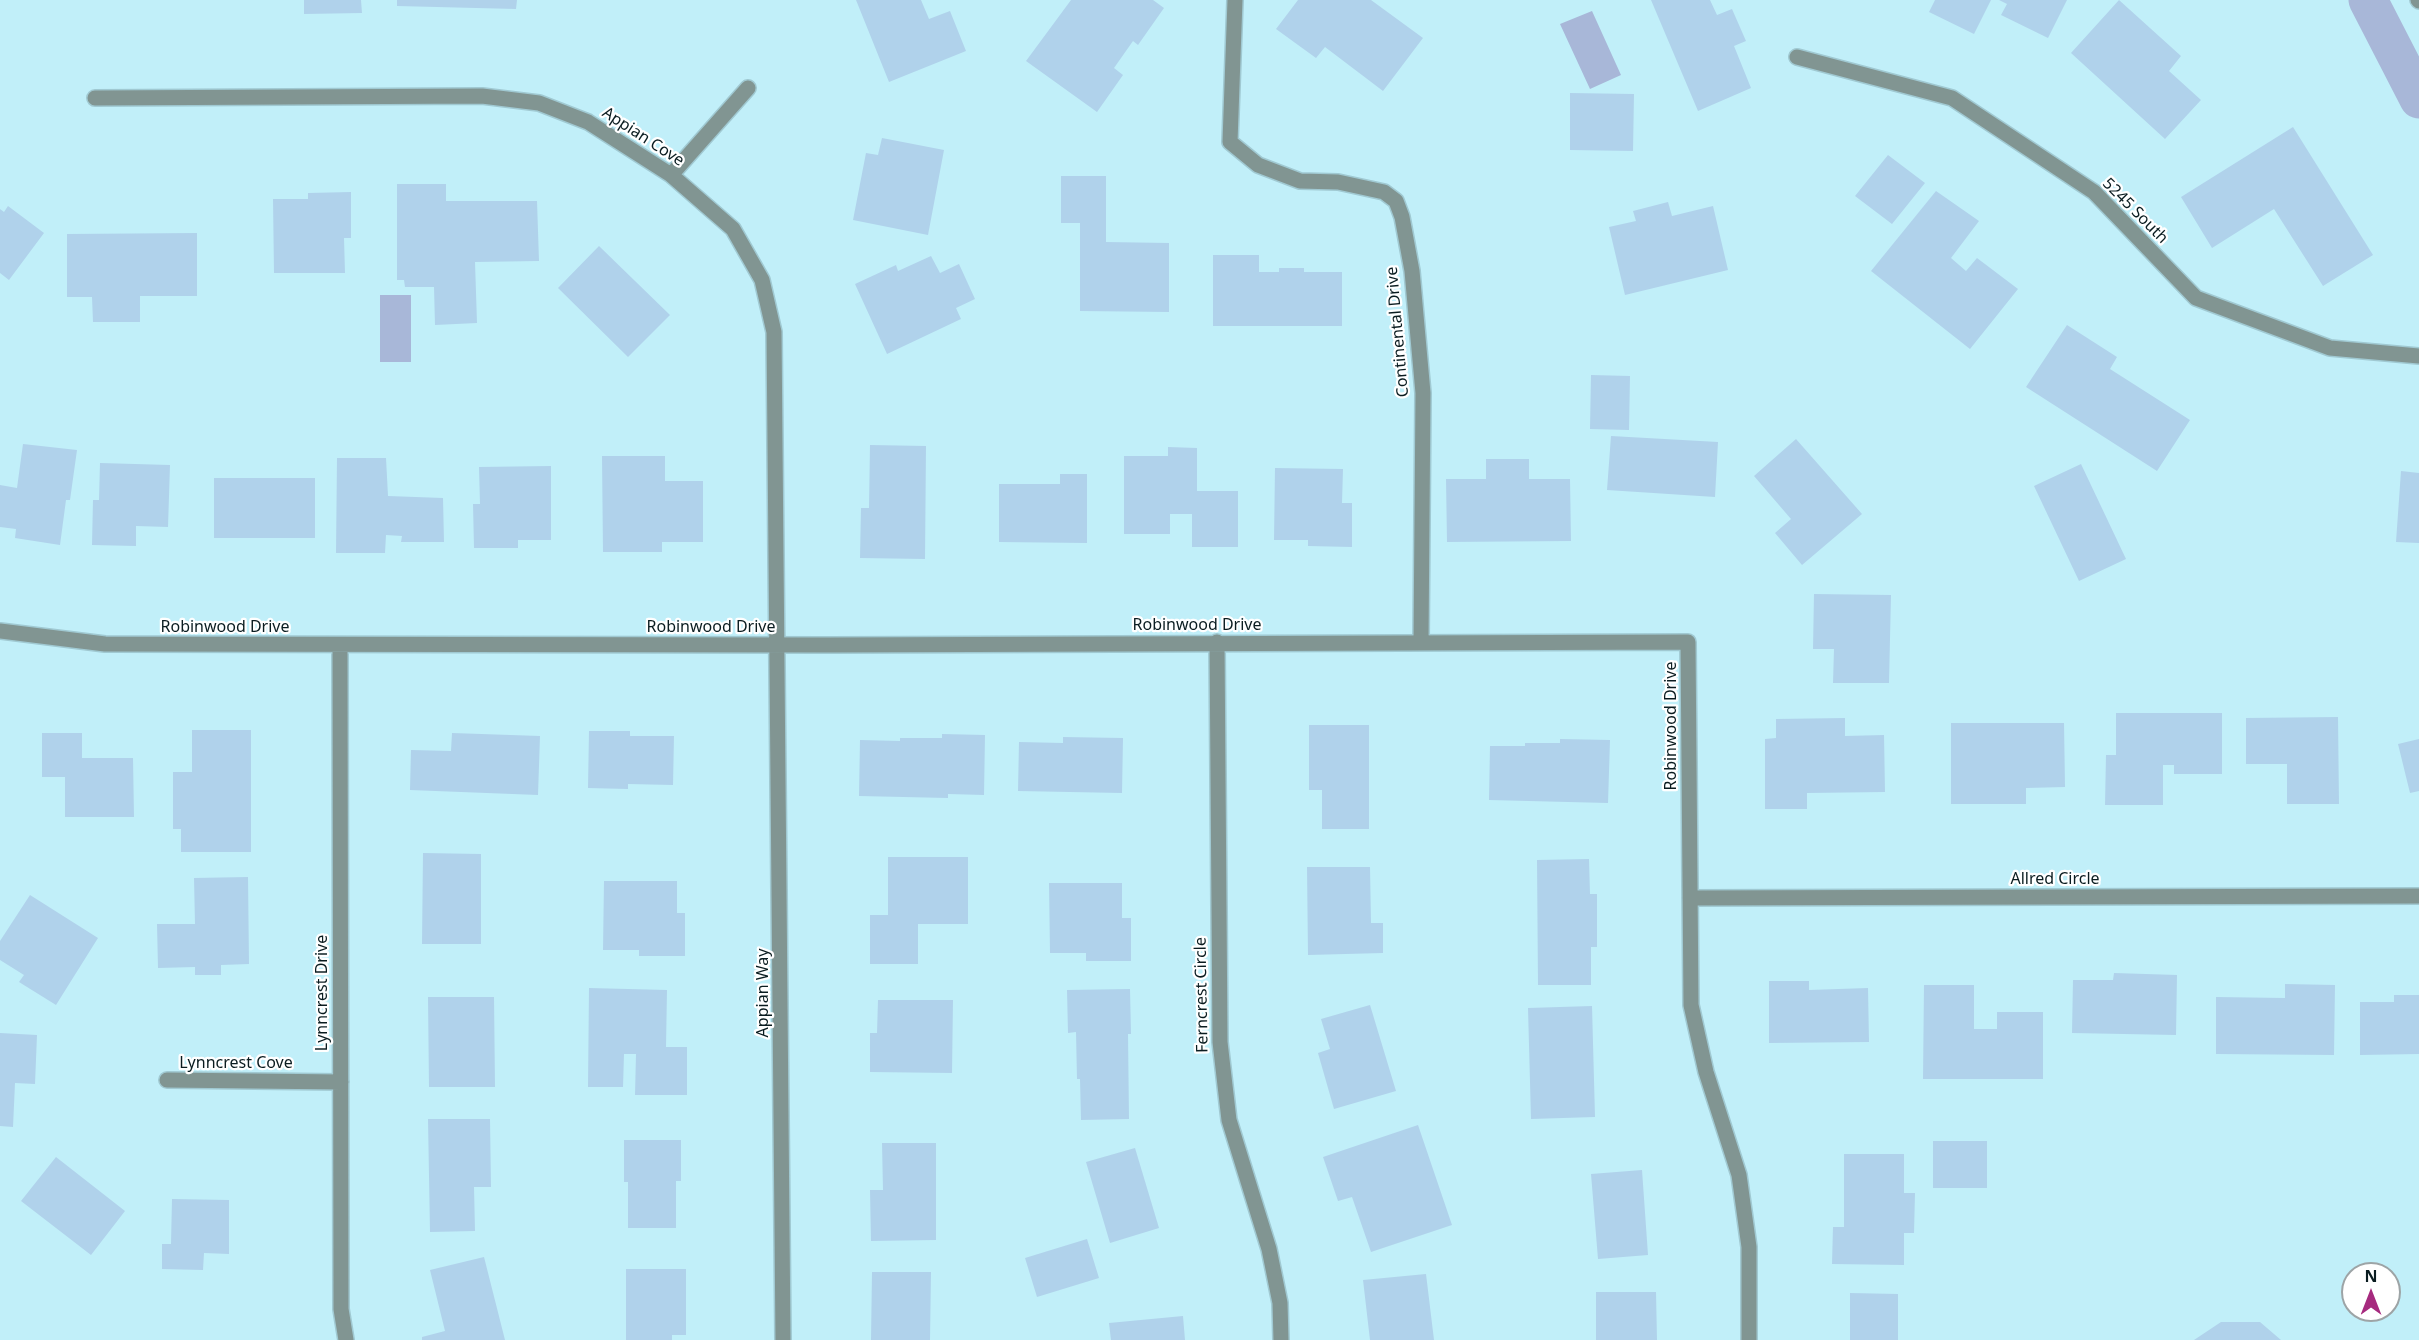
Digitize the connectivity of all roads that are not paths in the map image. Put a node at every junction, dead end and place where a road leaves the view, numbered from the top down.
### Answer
1 (1235, 0) edge
2 (1797, 57) dead end
3 (748, 88) dead end
4 (95, 98) dead end
5 (671, 175) junction
6 (2419, 356) edge
7 (0, 631) edge
8 (1217, 642) junction
9 (1421, 642) junction
10 (778, 645) junction
11 (340, 646) junction
12 (2419, 896) edge
13 (1690, 898) junction
14 (167, 1080) dead end
15 (340, 1082) junction
16 (345, 1340) edge
17 (783, 1340) edge
18 (1281, 1340) edge
19 (1749, 1340) edge

1 - 9 street, Continental Drive
2 - 6 street, 5245 South
3 - 5 street
4 - 5 street, Appian Cove
5 - 10 street, Appian Cove
7 - 11 street, Robinwood Drive
8 - 9 street, Robinwood Drive
8 - 10 street, Robinwood Drive
8 - 18 street, Ferncrest Circle
9 - 13 street, Robinwood Drive
10 - 11 street, Robinwood Drive
10 - 17 street, Appian Way
11 - 15 street, Lynncrest Drive
12 - 13 street, Allred Circle
13 - 19 street, Robinwood Drive
14 - 15 street, Lynncrest Cove
15 - 16 street, Lynncrest Drive

